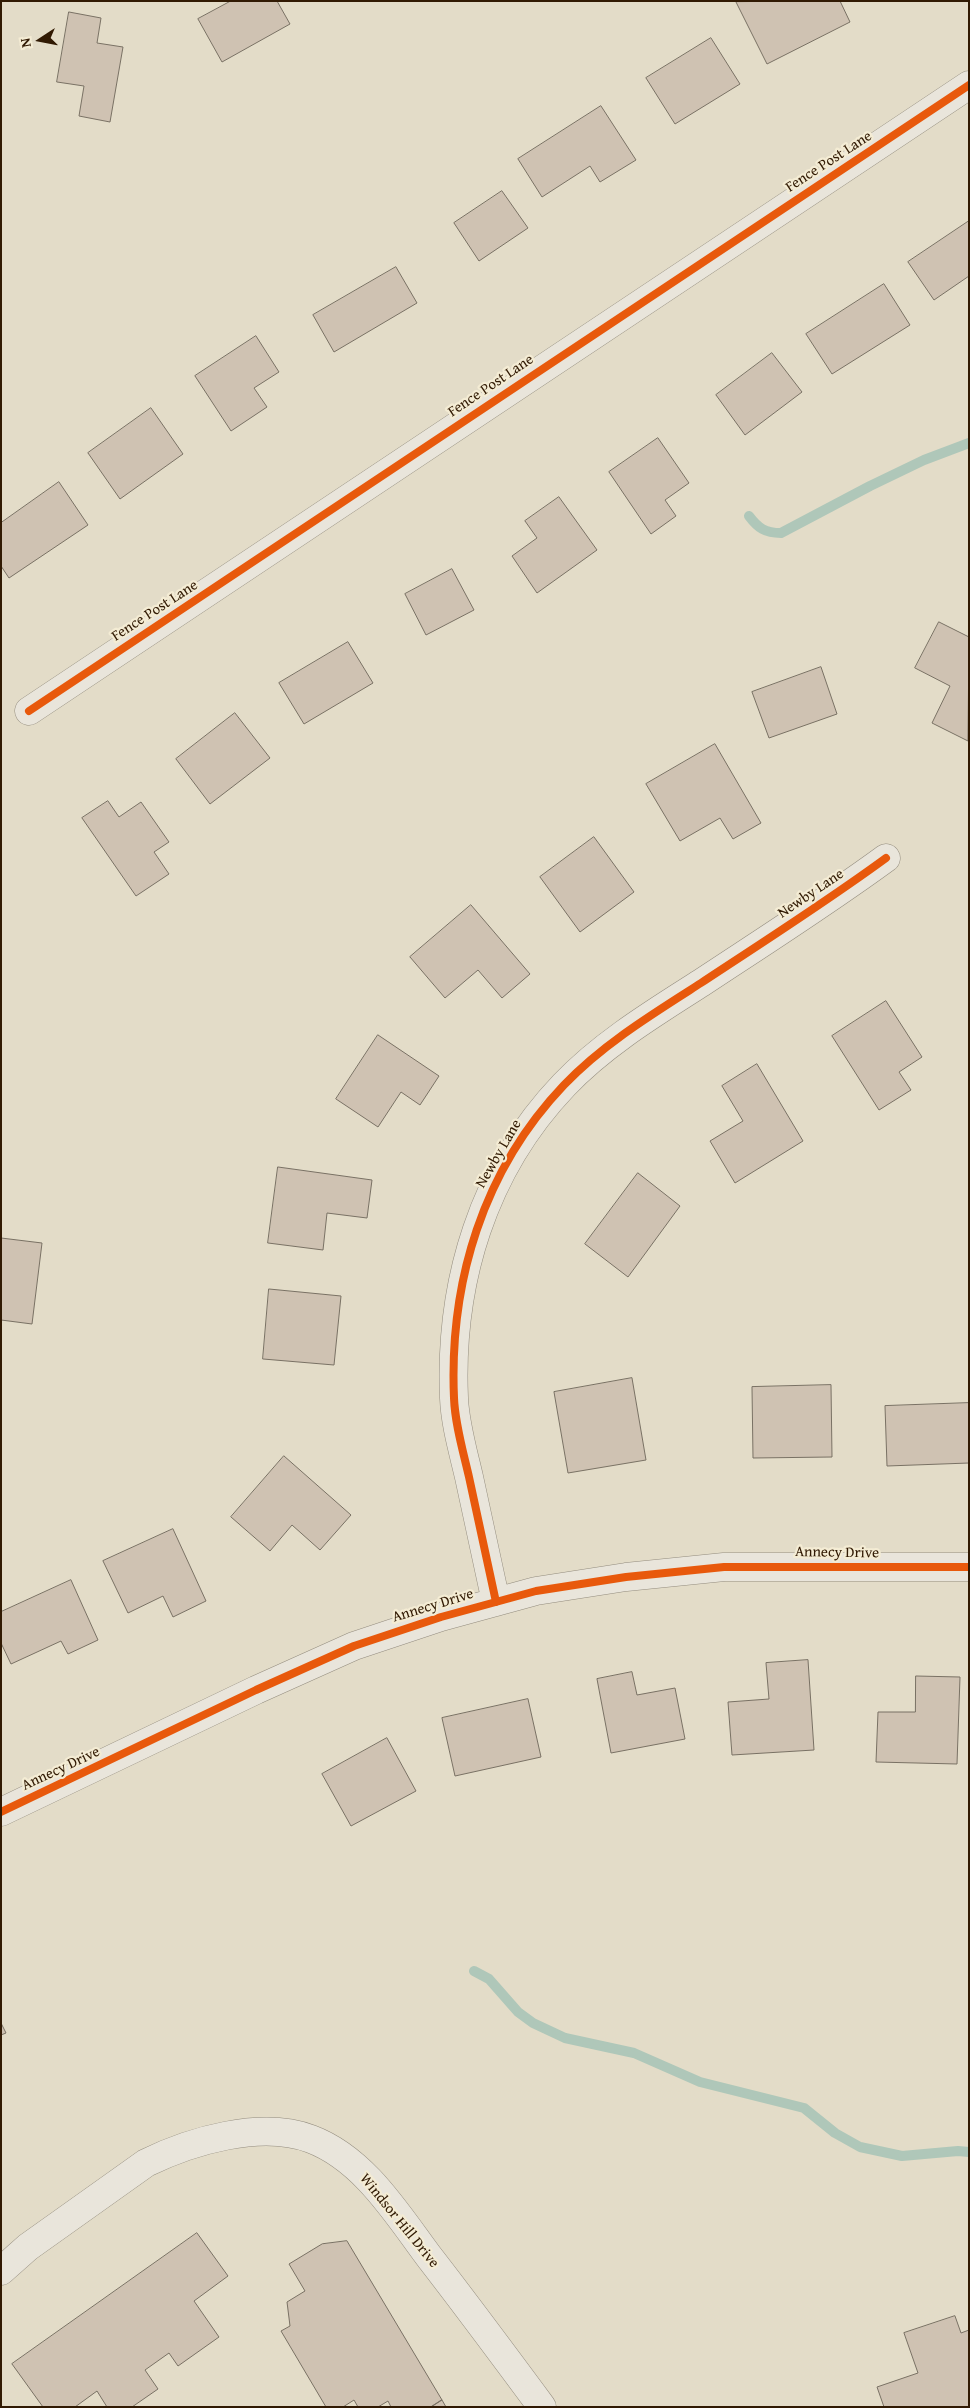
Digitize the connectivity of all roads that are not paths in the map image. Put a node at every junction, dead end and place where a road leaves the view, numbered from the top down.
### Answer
1 (969, 85) edge
2 (29, 711) dead end
3 (886, 858) dead end
4 (969, 1567) edge
5 (496, 1602) junction
6 (1, 1812) edge
7 (1, 2271) edge
8 (542, 2407) edge

1 - 2 street, Fence Post Lane
3 - 5 street, Newby Lane
4 - 5 street, Annecy Drive
5 - 6 street, Annecy Drive
7 - 8 street, Windsor Hill Drive

